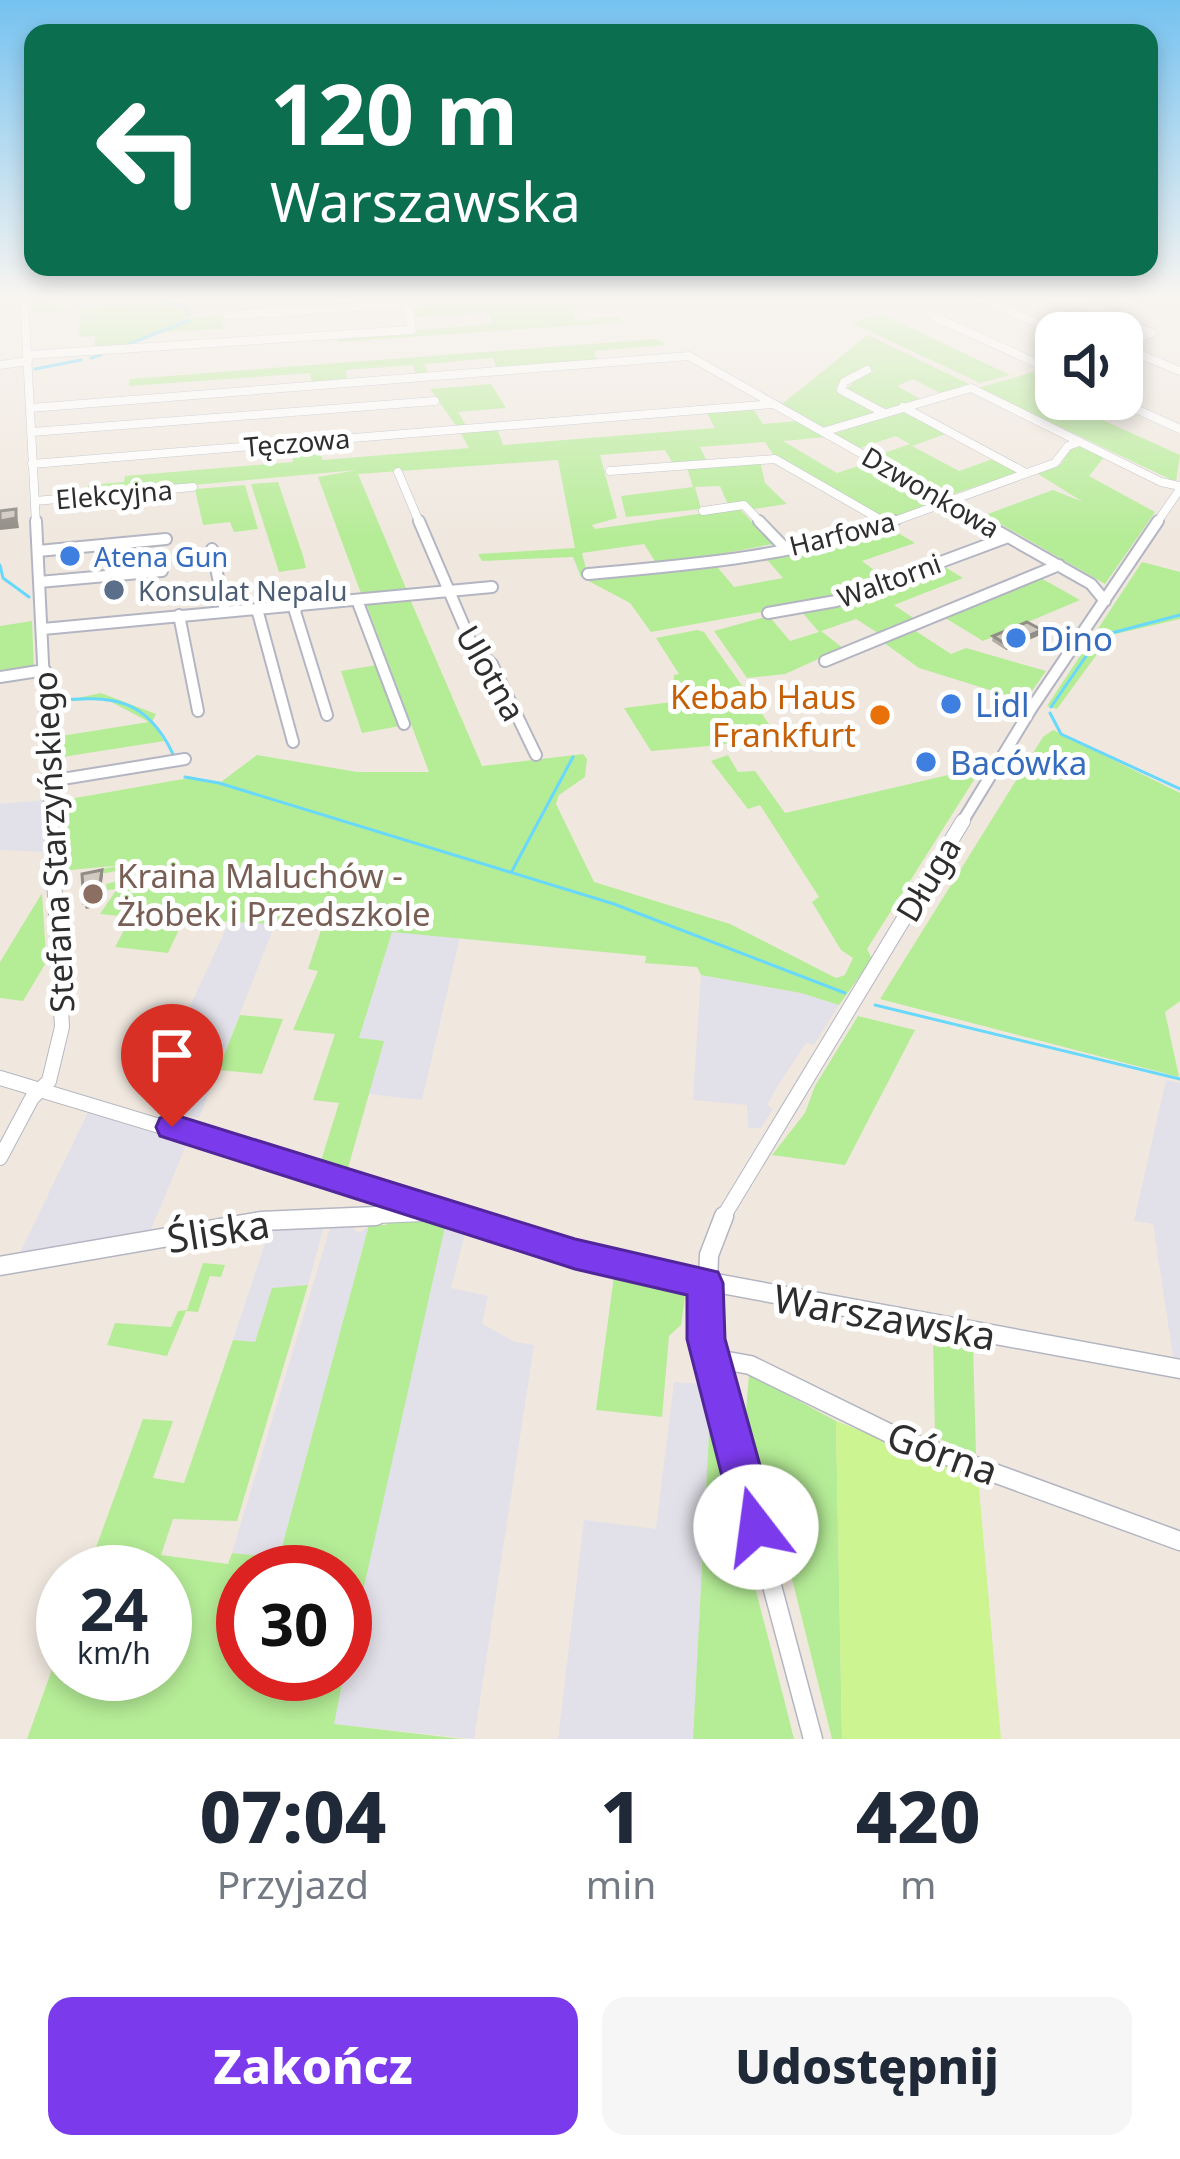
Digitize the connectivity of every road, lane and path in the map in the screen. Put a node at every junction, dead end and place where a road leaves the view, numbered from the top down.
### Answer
1 (28, 377) edge
2 (421, 377) edge
3 (727, 377) edge
4 (853, 377) edge
5 (434, 401) dead end
6 (776, 404) junction
7 (903, 407) junction
8 (30, 408) junction
9 (1143, 412) edge
10 (884, 413) junction
11 (1180, 429) edge
12 (826, 431) junction
13 (32, 432) junction
14 (1079, 442) junction
15 (32, 464) junction
16 (610, 471) dead end
17 (398, 472) dead end
18 (1026, 473) junction
19 (194, 487) dead end
20 (1180, 488) edge
21 (35, 501) junction
22 (946, 501) junction
23 (703, 511) dead end
24 (889, 524) junction
25 (1008, 537) junction
26 (166, 539) dead end
27 (784, 547) junction
28 (212, 549) dead end
29 (38, 551) junction
30 (1059, 565) junction
31 (162, 571) dead end
32 (588, 574) dead end
33 (39, 582) junction
34 (492, 587) dead end
35 (446, 591) junction
36 (357, 600) junction
37 (1105, 601) junction
38 (293, 605) junction
39 (256, 609) junction
40 (225, 611) junction
41 (768, 614) dead end
42 (179, 616) junction
43 (43, 628) junction
44 (825, 661) dead end
45 (45, 670) junction
46 (0, 677) edge
47 (198, 711) dead end
48 (327, 715) dead end
49 (404, 724) dead end
50 (293, 742) dead end
51 (536, 755) dead end
52 (185, 760) dead end
53 (50, 782) junction
54 (0, 1078) edge
55 (41, 1089) junction
56 (0, 1158) edge
57 (436, 1209) junction
58 (0, 1266) edge
59 (705, 1283) junction
60 (710, 1358) junction
61 (1180, 1369) edge
62 (1180, 1541) edge
63 (813, 1739) edge

1 - 8 street, Stefana Starzyńskiego
2 - 8 street, Dzwonkowa
3 - 6 street, Dzwonkowa
4 - 10 street
5 - 13 street
6 - 12 street, Dzwonkowa
6 - 15 street, Tęczowa
7 - 10 street
7 - 14 street
7 - 18 street
8 - 13 street, Stefana Starzyńskiego
9 - 11 street
10 - 12 street
12 - 22 street, Dzwonkowa
13 - 15 street, Stefana Starzyńskiego
14 - 18 street, Harfowa
14 - 20 street
15 - 21 street, Stefana Starzyńskiego
16 - 24 street
17 - 35 street, Ulotna
18 - 22 street, Harfowa
19 - 21 street, Elekcyjna
20 - 37 street, Długa
21 - 29 street, Stefana Starzyńskiego
22 - 24 street, Harfowa
22 - 25 street, Dzwonkowa
23 - 27 street
24 - 27 street, Harfowa
25 - 30 street, Dzwonkowa
25 - 41 street, Waltorni
26 - 29 street
27 - 32 street, Harfowa
28 - 40 street
29 - 33 street, Stefana Starzyńskiego
30 - 37 street, Dzwonkowa
30 - 44 street, Waltorni
31 - 33 street
33 - 43 street, Stefana Starzyńskiego
34 - 35 street
35 - 36 street
35 - 51 street, Ulotna
36 - 38 street
36 - 49 street
37 - 59 street, Długa
38 - 39 street
38 - 48 street
39 - 40 street
39 - 50 street
40 - 42 street
42 - 43 street
42 - 47 street
43 - 45 street, Stefana Starzyńskiego
45 - 46 street
45 - 53 street, Stefana Starzyńskiego
52 - 53 street
53 - 55 street, Stefana Starzyńskiego
54 - 55 street, Warszawska
55 - 56 street, Stefana Starzyńskiego
55 - 57 street, Warszawska
57 - 58 street, Śliska
57 - 59 street, Warszawska
59 - 60 street, Długa
59 - 61 street, Warszawska
60 - 62 street, Górna
60 - 63 street, Długa

